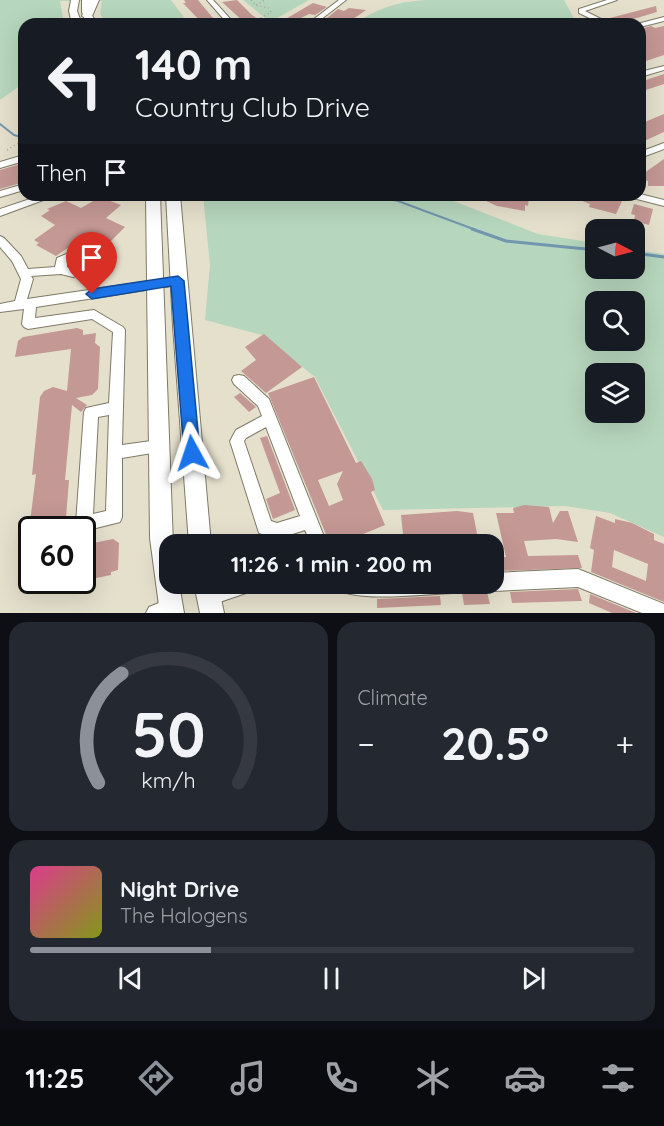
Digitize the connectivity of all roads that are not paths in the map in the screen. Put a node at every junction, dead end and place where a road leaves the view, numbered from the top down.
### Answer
1 (75, 0) edge
2 (86, 0) edge
3 (94, 0) edge
4 (210, 0) edge
5 (343, 0) edge
6 (614, 0) edge
7 (75, 18) edge
8 (90, 18) edge
9 (90, 18) edge
10 (226, 18) edge
11 (319, 18) edge
12 (594, 18) edge
13 (664, 19) edge
14 (646, 24) edge
15 (664, 68) edge
16 (646, 73) edge
17 (664, 146) edge
18 (646, 153) edge
19 (18, 160) edge
20 (0, 165) edge
21 (18, 189) edge
22 (0, 194) edge
23 (646, 198) edge
24 (35, 201) edge
25 (153, 201) edge
26 (173, 201) edge
27 (664, 203) edge
28 (0, 213) edge
29 (0, 240) edge
30 (61, 270) dead end
31 (24, 273) junction
32 (178, 281) junction
33 (155, 285) junction
34 (26, 304) junction
35 (0, 308) edge
36 (239, 380) dead end
37 (116, 408) junction
38 (271, 418) junction
39 (158, 446) junction
40 (115, 453) junction
41 (309, 521) junction
42 (199, 534) edge
43 (315, 534) edge
44 (504, 582) edge
45 (166, 611) edge
46 (664, 613) edge

1 - 7 main road
2 - 8 main road
3 - 9 highway
4 - 10 street
5 - 11 street
6 - 12 street
13 - 14 street
15 - 16 street
17 - 18 street
19 - 20 street
21 - 22 street
23 - 27 street
24 - 28 street
25 - 33 main road
26 - 32 main road
29 - 31 street
30 - 31 street
31 - 34 street
32 - 33 street
32 - 42 main road
33 - 34 street
33 - 39 main road
34 - 35 street
34 - 37 street
36 - 38 street
37 - 40 street
37 - 40 street
38 - 41 street
38 - 41 street
39 - 40 street
39 - 45 main road
41 - 43 street
44 - 46 street

